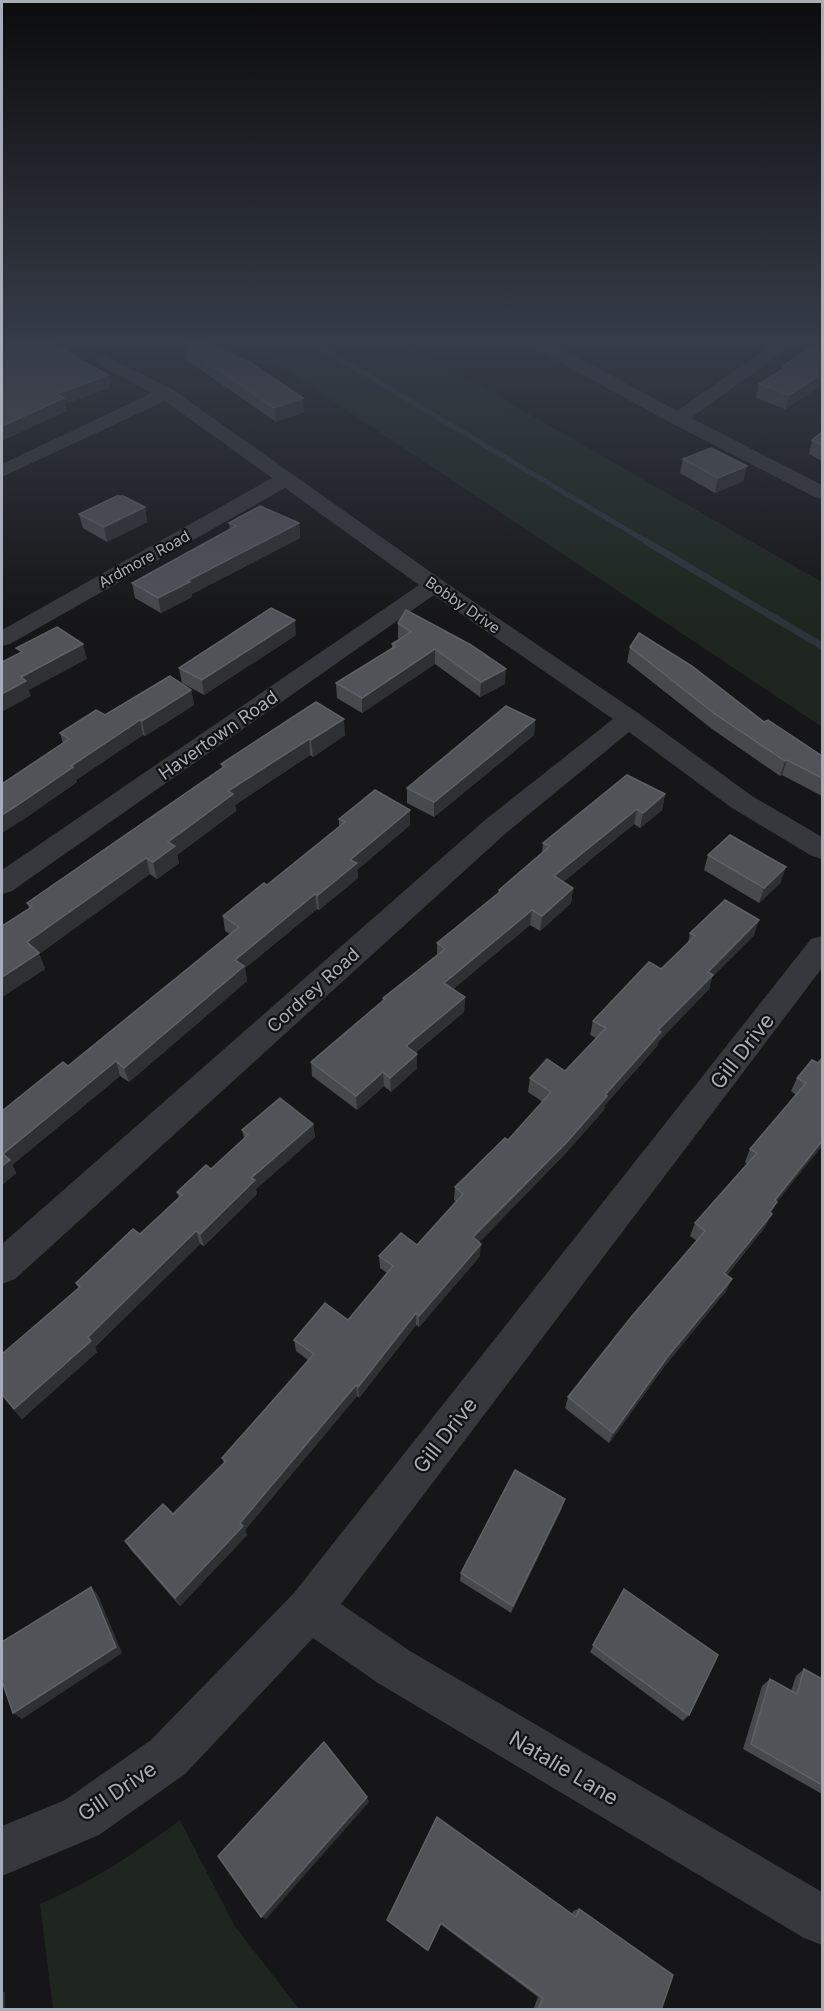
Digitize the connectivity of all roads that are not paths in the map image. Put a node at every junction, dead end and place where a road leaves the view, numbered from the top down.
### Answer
1 (80, 434) edge
2 (224, 434) edge
3 (707, 434) edge
4 (2, 471) edge
5 (287, 478) junction
6 (822, 493) edge
7 (434, 585) junction
8 (2, 639) edge
9 (629, 719) junction
10 (822, 849) edge
11 (2, 884) edge
12 (822, 947) edge
13 (2, 1267) edge
14 (310, 1609) junction
15 (2, 1851) edge
16 (822, 1920) edge

1 - 4 street
2 - 5 street, Bobby Drive
3 - 6 street
5 - 7 street, Bobby Drive
5 - 8 street, Ardmore Road
7 - 9 street, Bobby Drive
7 - 11 street, Havertown Road
9 - 10 street, Bobby Drive
9 - 13 street, Cordrey Road
12 - 14 street, Gill Drive
14 - 15 street, Gill Drive
14 - 16 street, Natalie Lane

